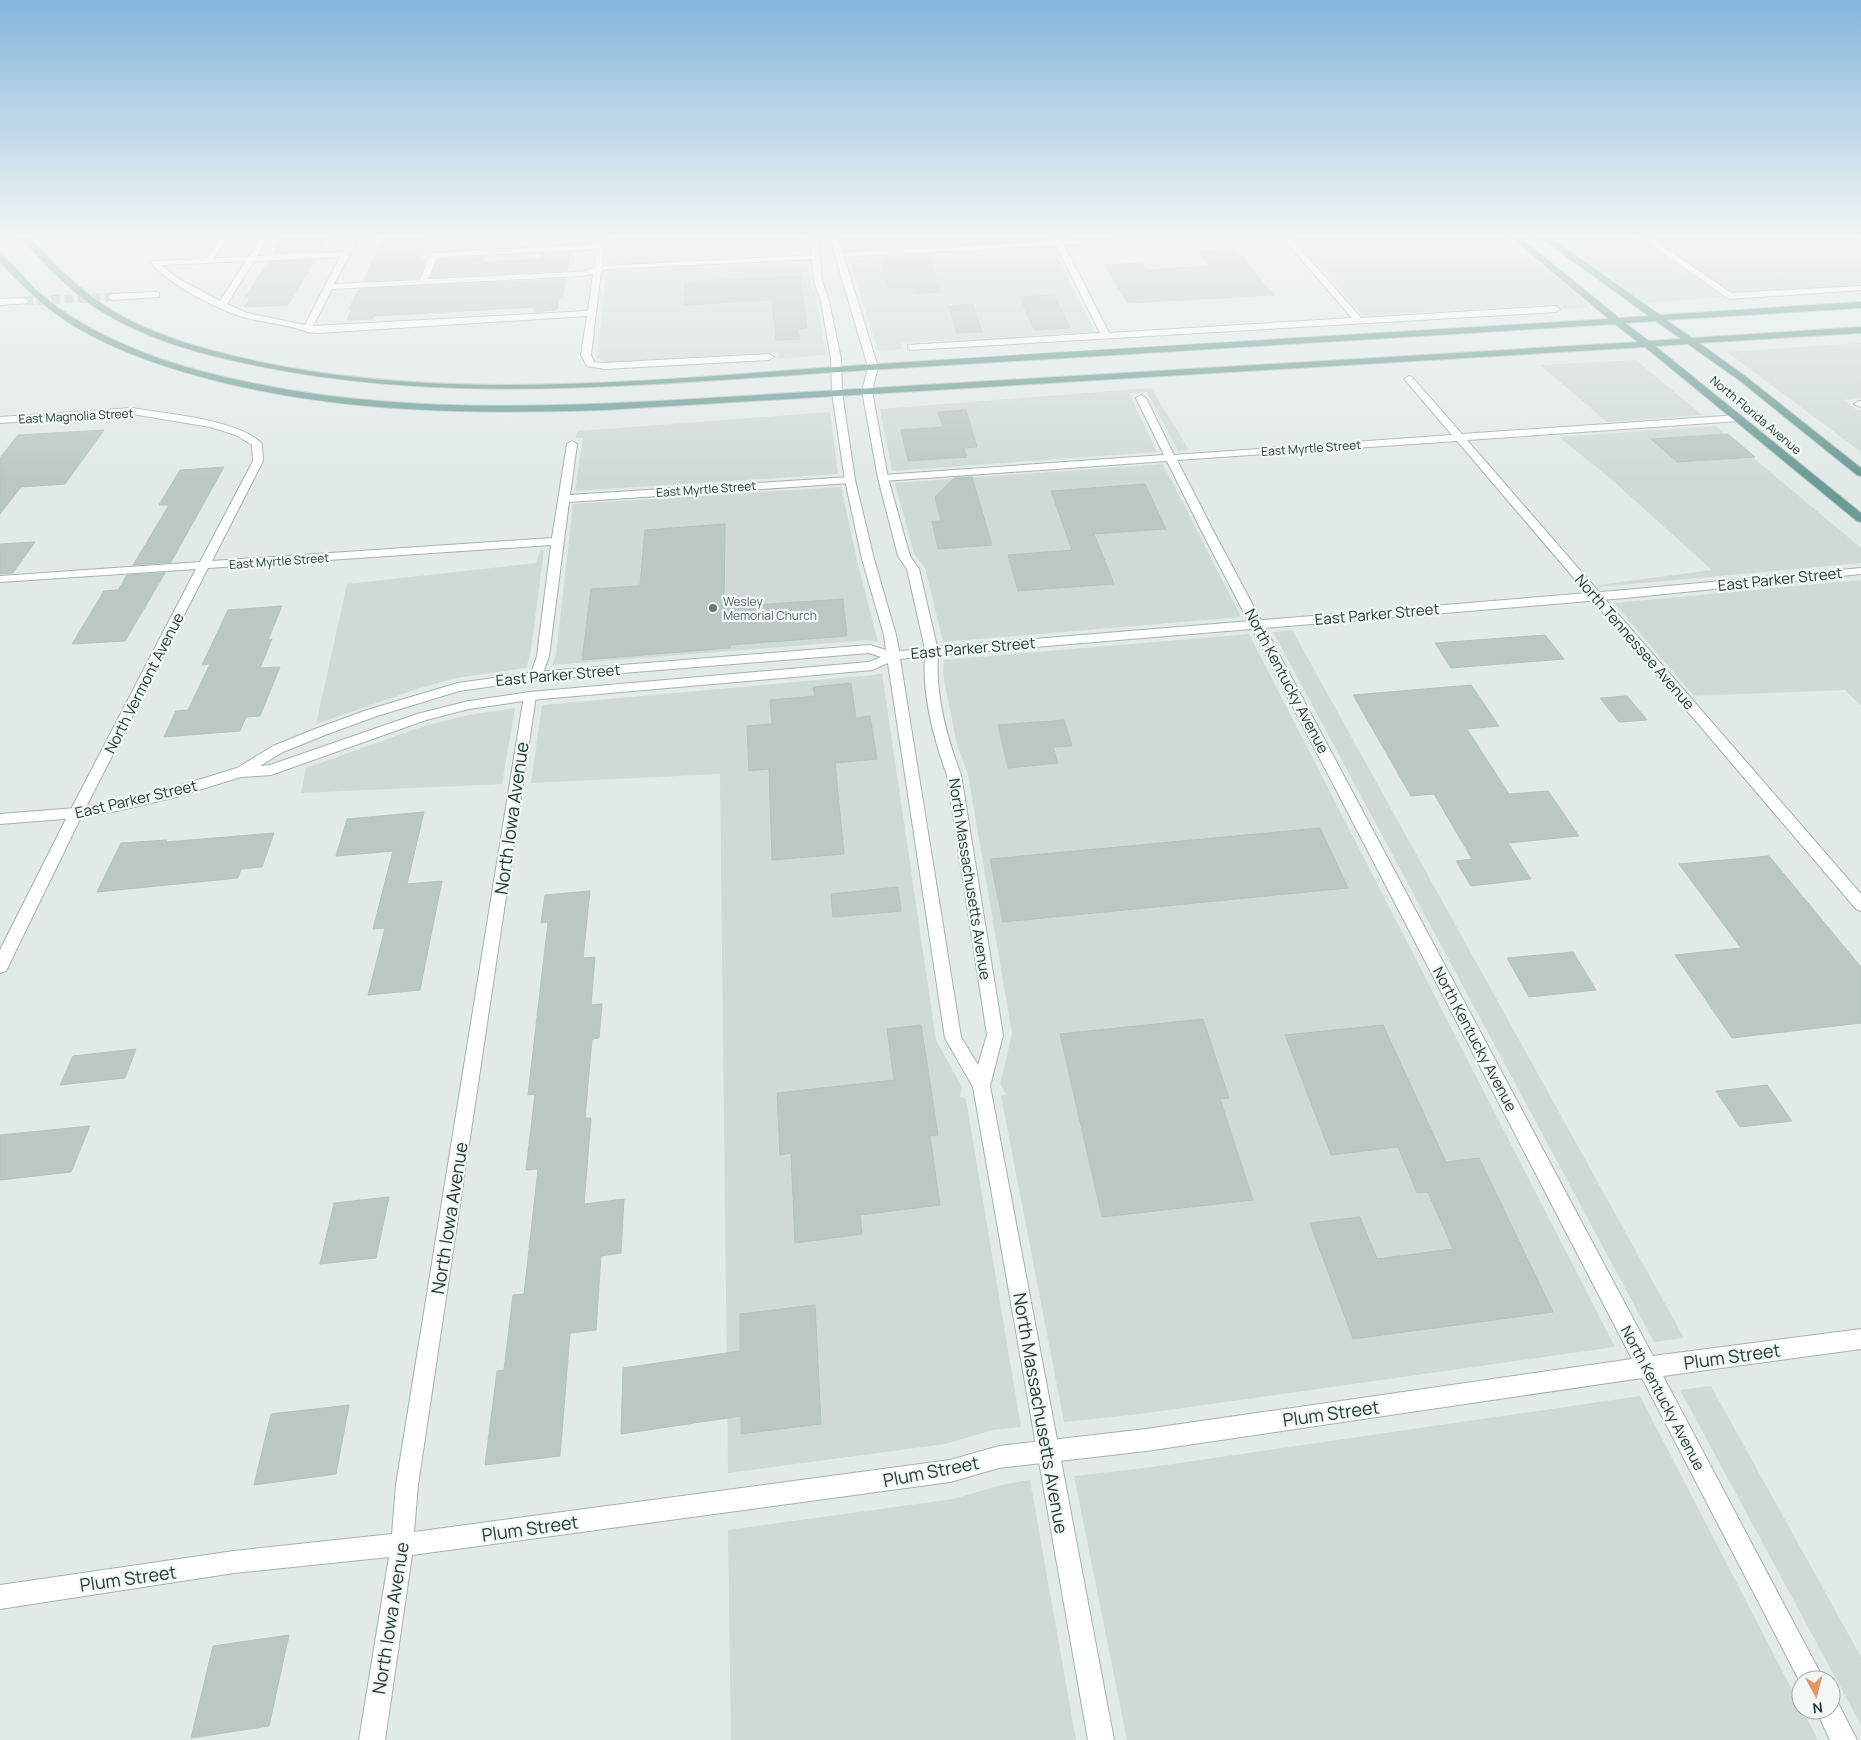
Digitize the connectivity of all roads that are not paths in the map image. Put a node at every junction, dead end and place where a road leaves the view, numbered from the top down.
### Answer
1 (70, 319) edge
2 (124, 319) edge
3 (265, 319) edge
4 (312, 319) edge
5 (492, 319) edge
6 (591, 319) edge
7 (828, 319) edge
8 (859, 319) edge
9 (1098, 319) edge
10 (1372, 319) edge
11 (1615, 319) edge
12 (1646, 319) edge
13 (1660, 319) edge
14 (1358, 320) joint
15 (1618, 322) junction
16 (307, 328) junction
17 (1861, 330) edge
18 (1106, 336) junction
19 (1691, 341) junction
20 (1647, 344) junction
21 (910, 347) dead end
22 (769, 357) dead end
23 (873, 367) junction
24 (835, 369) junction
25 (1409, 379) dead end
26 (867, 391) junction
27 (837, 393) junction
28 (1140, 398) dead end
29 (1738, 418) junction
30 (0, 420) edge
31 (211, 424) joint
32 (1459, 438) junction
33 (572, 444) dead end
34 (1170, 458) junction
35 (1861, 473) edge
36 (883, 478) junction
37 (850, 480) junction
38 (563, 499) junction
39 (1861, 519) edge
40 (557, 541) junction
41 (204, 566) junction
42 (1861, 571) edge
43 (0, 579) edge
44 (1595, 596) junction
45 (1257, 624) junction
46 (932, 652) junction
47 (892, 656) junction
48 (536, 676) junction
49 (530, 696) junction
50 (240, 772) junction
51 (76, 813) junction
52 (0, 819) edge
53 (1861, 905) edge
54 (0, 966) edge
55 (981, 1086) junction
56 (1861, 1339) edge
57 (1648, 1368) junction
58 (1048, 1451) junction
59 (402, 1544) junction
60 (0, 1597) edge
61 (1807, 1670) edge
62 (1833, 1720) edge
63 (372, 1740) edge
64 (1101, 1740) edge
65 (1844, 1740) edge

1 - 27 main road
2 - 24 main road
3 - 16 street
4 - 16 street
5 - 16 street
6 - 22 street
7 - 24 street, North Massachusetts Avenue
8 - 23 street
9 - 18 street
10 - 14 street
11 - 15 main road, North Florida Avenue
12 - 15 main road
13 - 19 main road, North Florida Avenue
14 - 18 street
15 - 20 main road, North Florida Avenue
15 - 23 main road
17 - 19 main road
18 - 21 street
19 - 20 main road
19 - 35 main road, North Florida Avenue
20 - 26 main road
20 - 29 main road, North Florida Avenue
23 - 24 main road
23 - 26 street, North Massachusetts Avenue
24 - 27 street, North Massachusetts Avenue
25 - 32 street, North Tennessee Avenue
26 - 27 main road
26 - 36 street, North Massachusetts Avenue
27 - 37 street, North Massachusetts Avenue
28 - 34 street, North Kentucky Avenue
29 - 32 street, East Myrtle Street
29 - 39 main road, North Florida Avenue
30 - 31 street, East Magnolia Street
31 - 41 street, North Vermont Avenue
32 - 34 street, East Myrtle Street
32 - 44 street, North Tennessee Avenue
33 - 38 street
34 - 36 street, East Myrtle Street
34 - 45 street, North Kentucky Avenue
36 - 46 street, North Massachusetts Avenue
37 - 38 street, East Myrtle Street
37 - 47 street, North Massachusetts Avenue
38 - 40 street
40 - 41 street, East Myrtle Street
40 - 48 street
41 - 43 street, East Myrtle Street
41 - 51 street, North Vermont Avenue
42 - 44 street, East Parker Street
44 - 45 street, East Parker Street
44 - 53 street, North Tennessee Avenue
45 - 46 street, East Parker Street
45 - 57 street, North Kentucky Avenue
46 - 47 street, East Parker Street
46 - 55 street, North Massachusetts Avenue
47 - 48 street, East Parker Street
47 - 49 street, East Parker Street
47 - 55 street, North Massachusetts Avenue
48 - 50 street, East Parker Street
49 - 50 street, East Parker Street
49 - 59 street, North Iowa Avenue
50 - 51 street, East Parker Street
51 - 52 street, East Parker Street
51 - 54 street, North Vermont Avenue
55 - 58 street, North Massachusetts Avenue
56 - 57 street, Plum Street
57 - 58 street, Plum Street
57 - 61 street, North Kentucky Avenue
58 - 59 street, Plum Street
58 - 64 street, North Massachusetts Avenue
59 - 60 street, Plum Street
59 - 63 street, North Iowa Avenue
62 - 65 street

